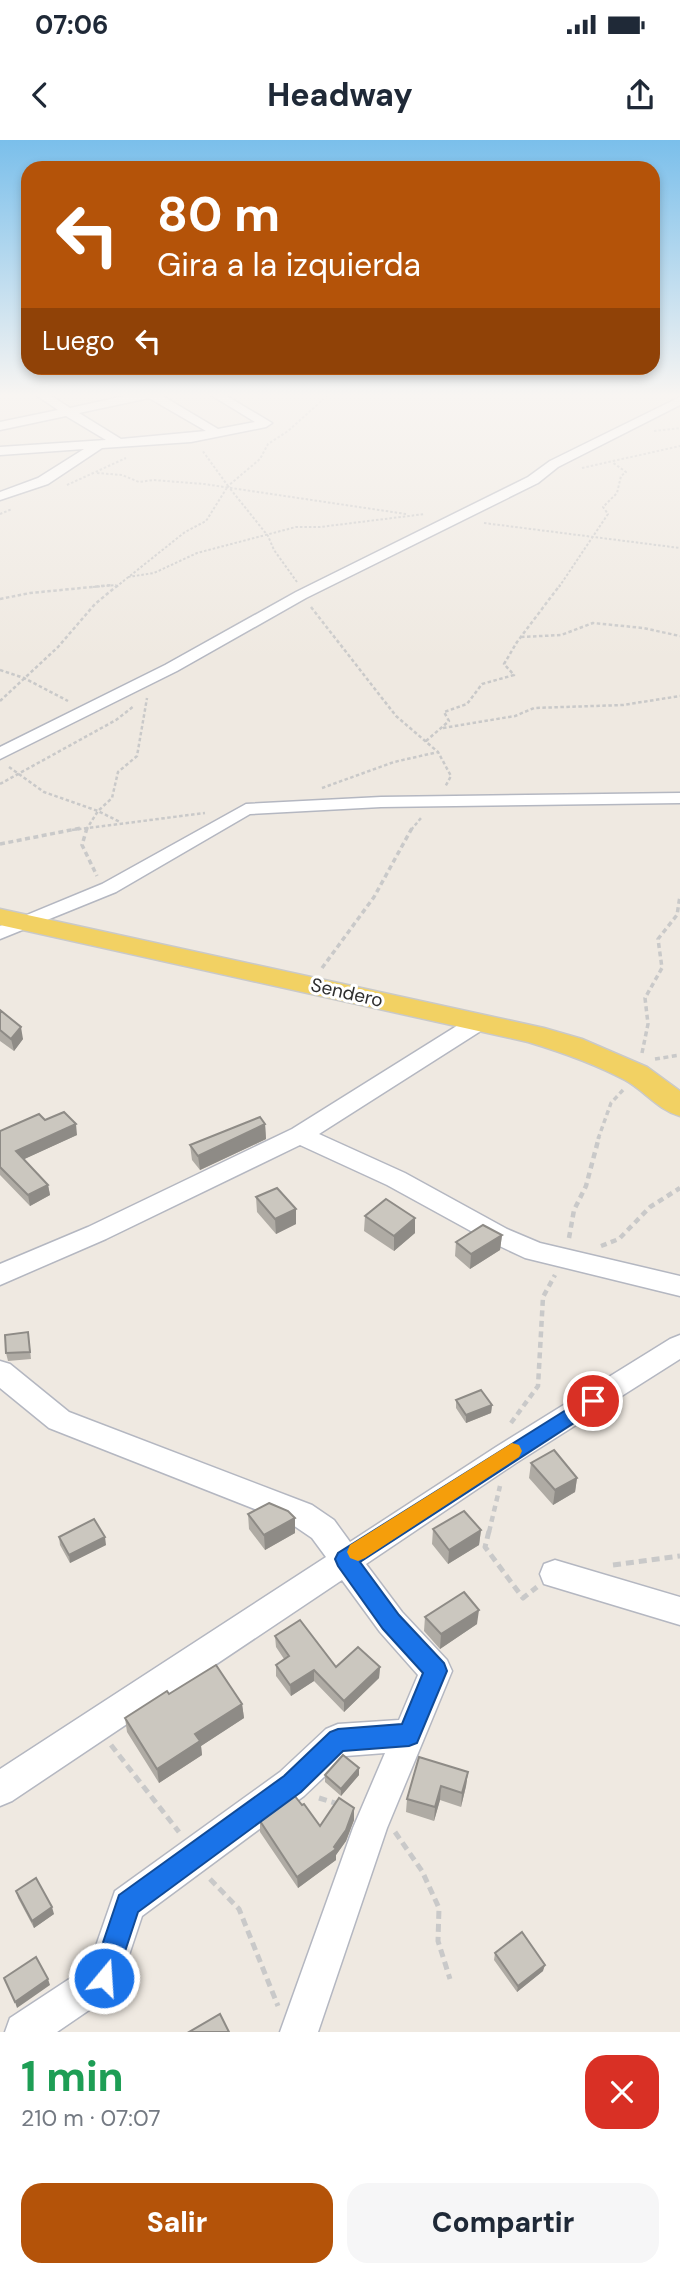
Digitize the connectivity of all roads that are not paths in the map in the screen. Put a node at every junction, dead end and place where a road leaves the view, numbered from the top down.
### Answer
1 (36, 483) edge
2 (526, 483) edge
3 (0, 496) edge
4 (456, 517) joint
5 (0, 754) edge
6 (680, 798) edge
7 (8, 924) edge
8 (479, 1021) junction
9 (680, 1106) edge
10 (300, 1135) junction
11 (0, 1275) edge
12 (680, 1286) edge
13 (680, 1346) edge
14 (0, 1372) edge
15 (346, 1559) junction
16 (555, 1574) dead end
17 (680, 1611) edge
18 (409, 1735) junction
19 (0, 1789) edge
20 (24, 2032) edge
21 (299, 2032) edge

1 - 3 street
2 - 4 street
4 - 5 street
6 - 7 street
7 - 8 main road, Sendero
8 - 9 main road, Sendero
8 - 10 street
10 - 11 street
10 - 12 street
13 - 15 street
14 - 15 street
15 - 18 street
15 - 19 street
16 - 17 street
18 - 20 street
18 - 21 street

